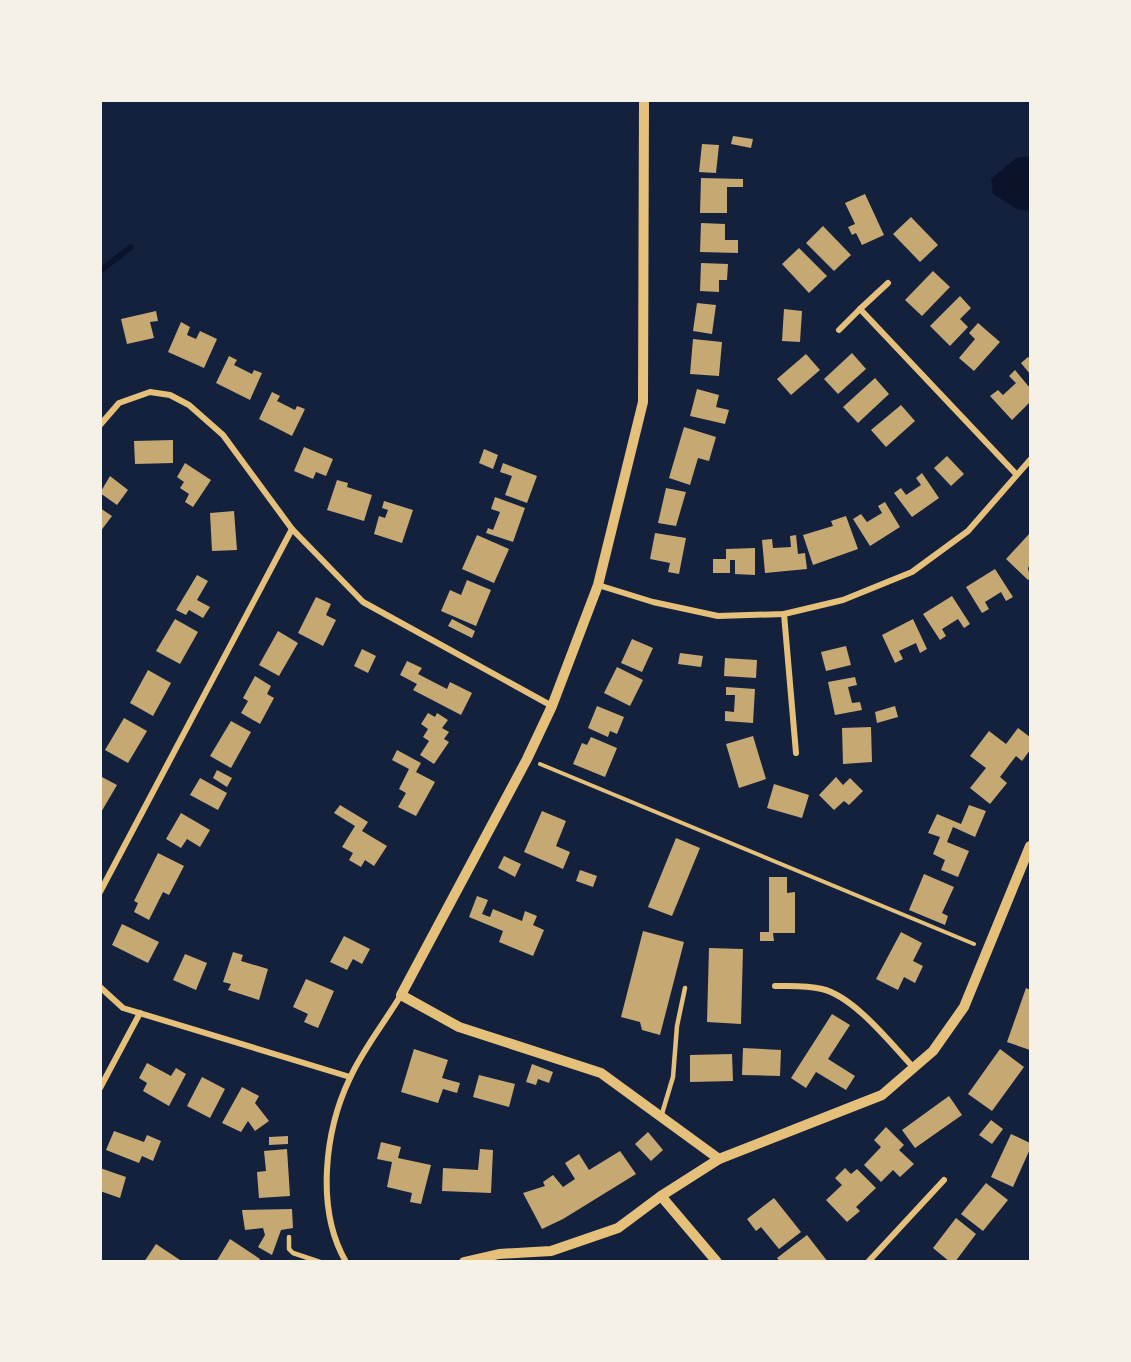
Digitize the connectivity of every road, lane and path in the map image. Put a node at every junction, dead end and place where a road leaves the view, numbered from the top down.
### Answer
1 (644, 100) edge
2 (888, 283) dead end
3 (860, 309) junction
4 (839, 330) dead end
5 (100, 425) edge
6 (1030, 460) edge
7 (1016, 474) junction
8 (292, 529) junction
9 (598, 585) junction
10 (784, 614) junction
11 (552, 706) junction
12 (796, 753) dead end
13 (528, 759) junction
14 (1030, 846) edge
15 (100, 892) edge
16 (988, 950) junction
17 (775, 986) dead end
18 (100, 987) edge
19 (685, 988) dead end
20 (401, 995) junction
21 (140, 1013) junction
22 (914, 1068) junction
23 (350, 1077) junction
24 (100, 1089) edge
25 (661, 1117) junction
26 (719, 1160) junction
27 (944, 1180) dead end
28 (661, 1196) junction
29 (289, 1238) dead end
30 (501, 1258) edge
31 (320, 1262) edge
32 (346, 1262) edge
33 (464, 1262) edge
34 (717, 1262) edge
35 (868, 1262) edge

1 - 9 street
2 - 3 street
3 - 4 street
3 - 7 street
5 - 8 street
6 - 7 street
7 - 10 street
8 - 11 street
8 - 15 street
9 - 10 street
9 - 11 street
10 - 12 street
11 - 13 street
13 - 16 path
13 - 20 street
14 - 16 street
16 - 22 street
17 - 22 street
18 - 21 street
19 - 25 lane
20 - 23 street
20 - 25 street
21 - 23 street
21 - 24 street
22 - 26 street
23 - 32 street
25 - 26 street
26 - 28 street
27 - 35 street
28 - 30 street
28 - 34 street
29 - 31 lane
30 - 33 street

